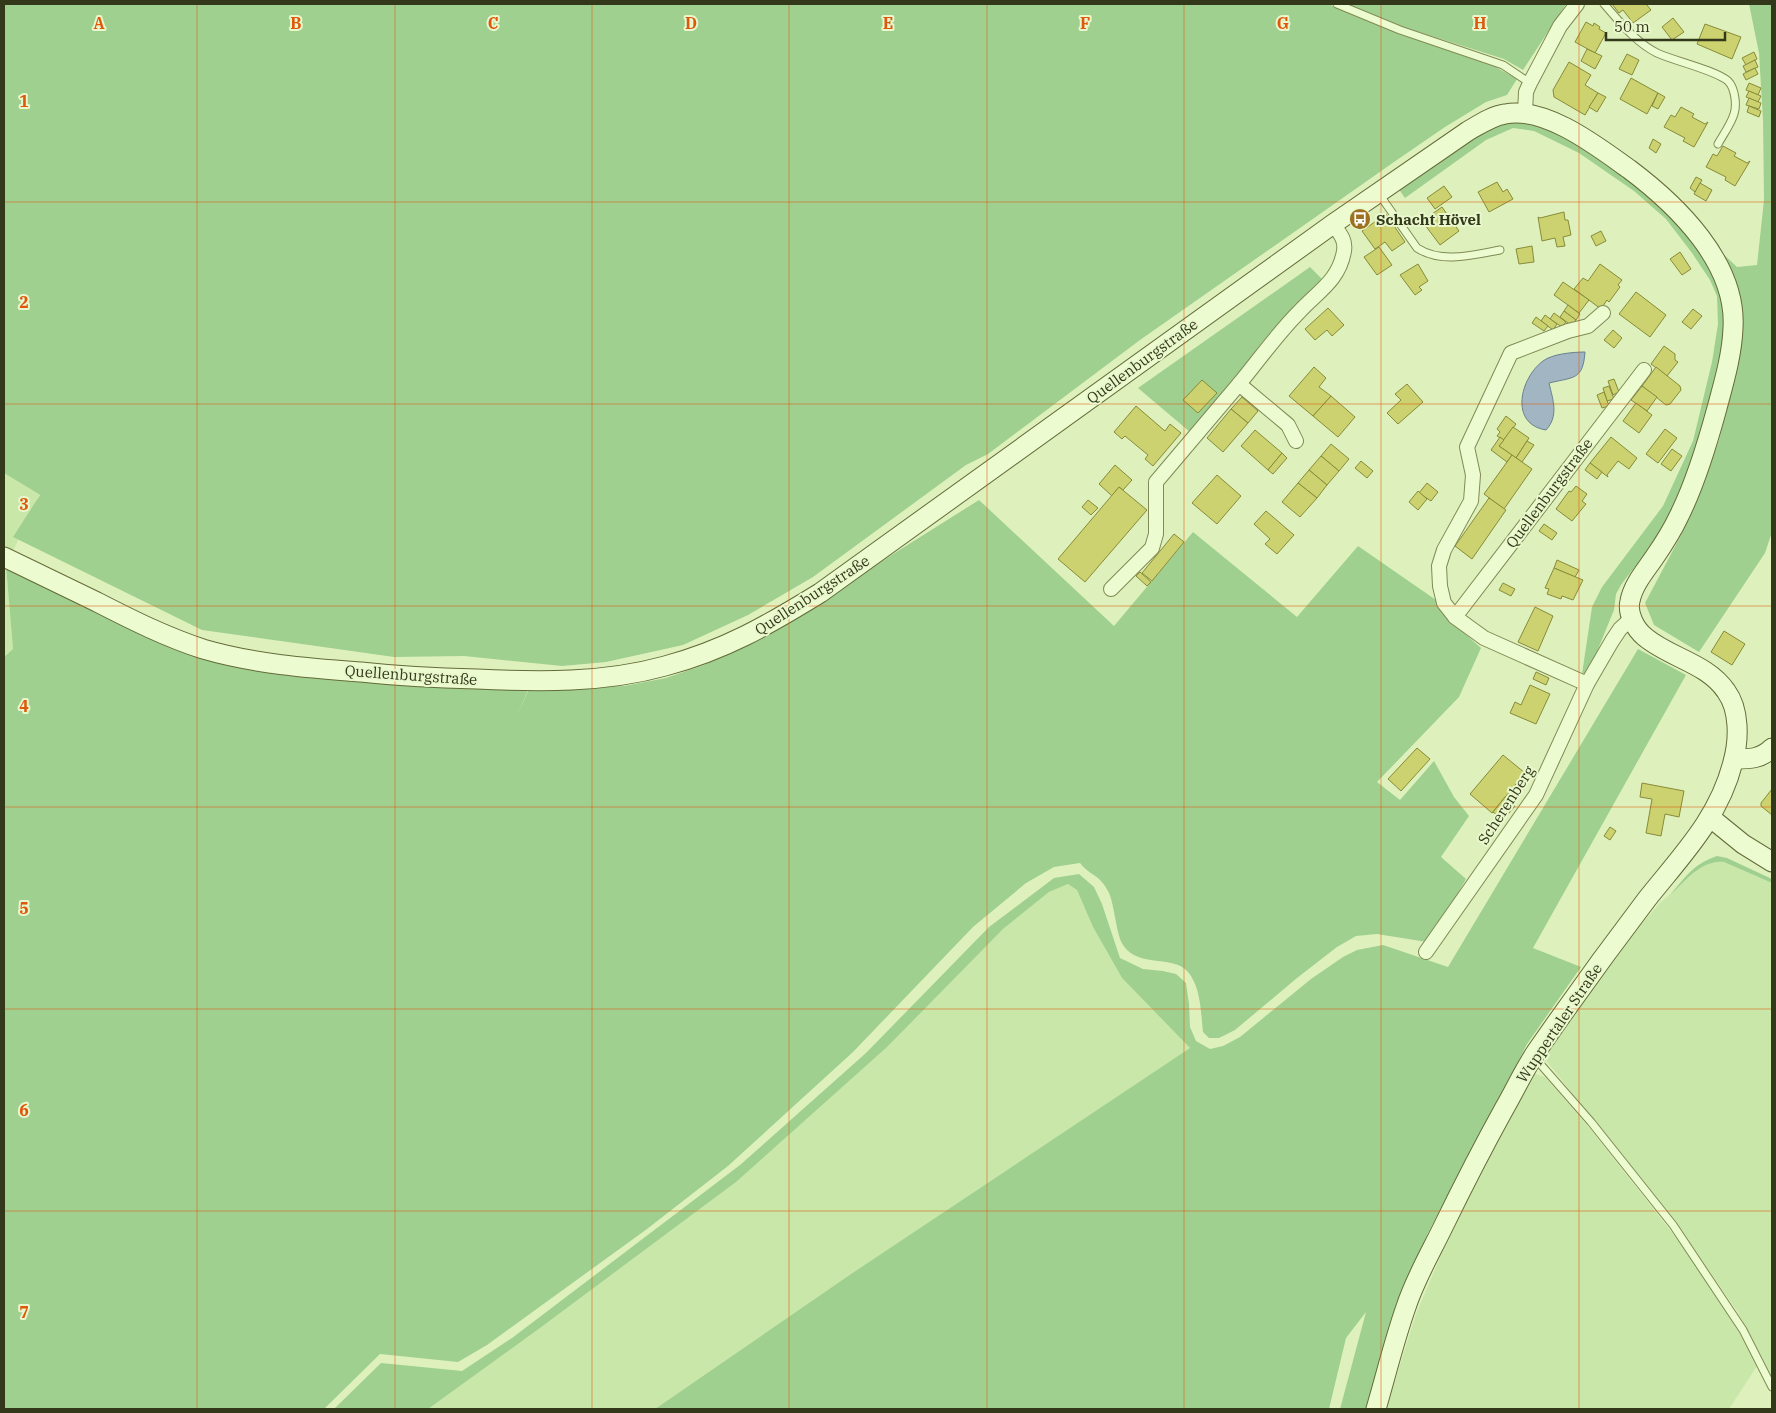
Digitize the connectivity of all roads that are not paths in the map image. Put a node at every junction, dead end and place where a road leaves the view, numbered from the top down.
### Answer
1 (1337, 4) edge
2 (1577, 4) edge
3 (1604, 4) edge
4 (1530, 83) junction
5 (1525, 113) junction
6 (1718, 144) dead end
7 (1378, 193) junction
8 (1333, 224) junction
9 (1500, 250) dead end
10 (1603, 313) dead end
11 (1644, 370) dead end
12 (1240, 384) junction
13 (1296, 441) dead end
14 (4, 557) edge
15 (1110, 589) dead end
16 (1455, 617) junction
17 (1632, 618) junction
18 (1588, 684) junction
19 (1772, 748) edge
20 (1734, 759) junction
21 (1711, 818) junction
22 (1772, 862) edge
23 (1426, 952) dead end
24 (1533, 1056) junction
25 (1772, 1387) edge
26 (1376, 1409) edge

1 - 4 lane
2 - 4 street
3 - 6 lane
4 - 5 street
5 - 7 street, Quellenburgstraße
5 - 17 street, Quellenburgstraße
7 - 8 street, Quellenburgstraße
7 - 9 lane
8 - 12 street
8 - 14 street, Quellenburgstraße
10 - 16 street
11 - 16 street, Quellenburgstraße
12 - 13 street
12 - 15 street
16 - 18 street
17 - 18 street, Scherenberg
17 - 20 street, Wuppertaler Straße
18 - 23 street, Scherenberg
19 - 20 street
20 - 21 street, Wuppertaler Straße
21 - 22 street
21 - 24 street, Wuppertaler Straße
24 - 25 lane
24 - 26 street, Wuppertaler Straße

